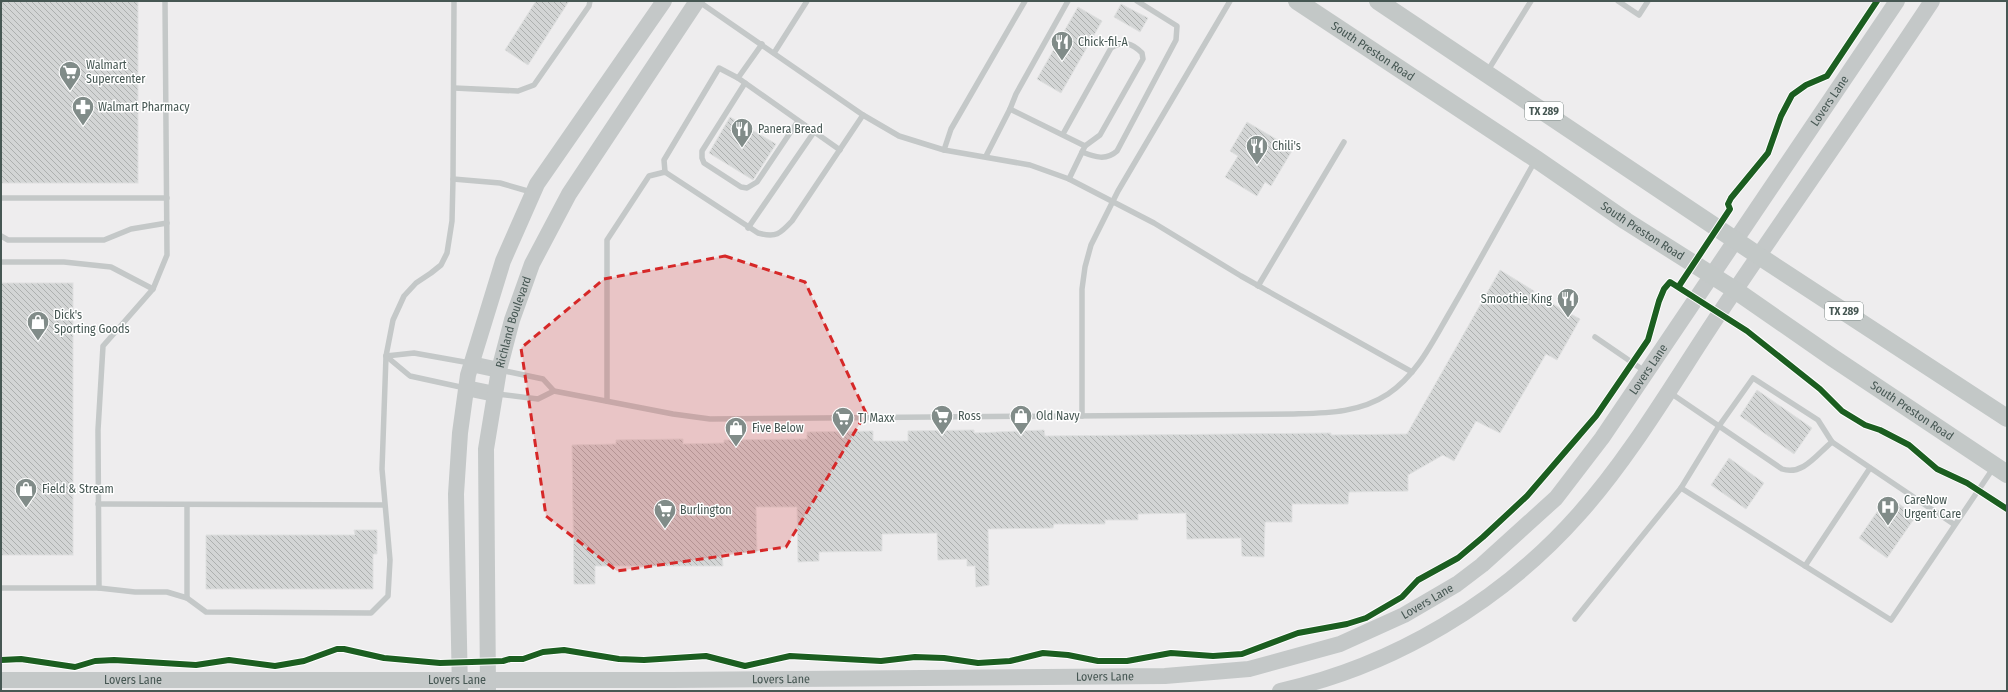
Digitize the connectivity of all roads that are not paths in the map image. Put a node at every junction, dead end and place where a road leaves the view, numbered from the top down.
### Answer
1 (165, 1) edge
2 (454, 1) edge
3 (590, 1) edge
4 (664, 1) edge
5 (697, 1) edge
6 (807, 1) edge
7 (1025, 1) edge
8 (1068, 1) edge
9 (1137, 1) edge
10 (1230, 1) edge
11 (1297, 1) edge
12 (1378, 1) edge
13 (1531, 1) edge
14 (1618, 1) edge
15 (1648, 1) edge
16 (1896, 1) edge
17 (1932, 1) edge
18 (762, 44) junction
19 (774, 53) junction
20 (1486, 73) junction
21 (738, 78) junction
22 (745, 83) junction
23 (454, 88) junction
24 (1010, 109) junction
25 (863, 115) junction
26 (798, 121) junction
27 (814, 132) junction
28 (1063, 134) junction
29 (1344, 142) dead end
30 (1084, 149) junction
31 (840, 150) junction
32 (944, 150) junction
33 (986, 156) junction
34 (1536, 159) junction
35 (665, 172) junction
36 (453, 178) junction
37 (1069, 179) junction
38 (533, 193) junction
39 (1, 198) edge
40 (167, 198) junction
41 (1112, 200) junction
42 (167, 223) junction
43 (748, 228) junction
44 (1, 236) edge
45 (1735, 239) junction
46 (1759, 256) junction
47 (1, 262) edge
48 (1710, 275) junction
49 (1258, 286) junction
50 (153, 289) junction
51 (1735, 290) junction
52 (1595, 337) dead end
53 (386, 356) junction
54 (471, 364) junction
55 (499, 370) junction
56 (1412, 372) junction
57 (1646, 372) junction
58 (466, 388) junction
59 (554, 391) junction
60 (1668, 392) junction
61 (495, 394) junction
62 (607, 401) junction
63 (1082, 416) junction
64 (2007, 418) edge
65 (1719, 426) junction
66 (1832, 442) junction
67 (1870, 468) junction
68 (2001, 470) edge
69 (1681, 488) junction
70 (98, 504) junction
71 (384, 505) junction
72 (187, 506) junction
73 (1955, 525) junction
74 (1805, 566) junction
75 (1, 588) edge
76 (99, 588) junction
77 (187, 598) junction
78 (1575, 619) dead end
79 (1, 680) edge
80 (460, 685) edge
81 (488, 685) edge
82 (1280, 691) edge

1 - 40 lane
2 - 23 lane
3 - 23 lane
4 - 38 street
5 - 18 lane
5 - 55 street, Richland Boulevard
6 - 19 lane
7 - 32 lane
8 - 24 lane
9 - 30 lane
10 - 41 lane
11 - 34 main road, South Preston Road
12 - 20 main road, TX 289
13 - 20 lane
14 - 15 lane
16 - 45 street, Lovers Lane
17 - 46 street
18 - 19 lane
18 - 21 lane
19 - 25 lane
20 - 45 main road, TX 289
21 - 22 lane
21 - 35 lane
22 - 26 lane
22 - 26 lane
23 - 36 lane
24 - 28 lane
24 - 33 lane
25 - 31 lane
25 - 32 lane
26 - 27 lane
27 - 31 lane
27 - 43 lane
28 - 30 lane
28 - 30 lane
29 - 49 lane
30 - 37 lane
31 - 43 lane
32 - 33 lane
33 - 37 lane
34 - 48 main road, South Preston Road
34 - 56 lane
35 - 43 lane
35 - 62 lane
36 - 38 lane
36 - 53 lane
37 - 41 lane
38 - 54 street
39 - 40 lane
40 - 42 lane
41 - 49 lane
41 - 63 lane
42 - 44 lane
42 - 50 lane
45 - 46 main road, TX 289
45 - 48 street, Lovers Lane
46 - 51 street
46 - 64 main road, TX 289
47 - 50 lane
48 - 51 main road, South Preston Road
48 - 57 street, Lovers Lane
49 - 56 lane
50 - 70 lane
51 - 60 street
51 - 68 main road, South Preston Road
52 - 57 lane
53 - 54 lane
53 - 58 lane
53 - 71 lane
54 - 55 street
54 - 58 street
55 - 59 lane
55 - 61 street, Richland Boulevard
56 - 63 lane
57 - 81 street, Lovers Lane
58 - 61 street
58 - 80 street
59 - 61 lane
59 - 62 lane
60 - 65 lane
60 - 82 street
61 - 81 street, Richland Boulevard
62 - 63 lane
65 - 66 lane
65 - 66 lane
65 - 69 lane
66 - 67 lane
67 - 73 lane
67 - 74 lane
68 - 73 lane
69 - 74 lane
69 - 78 lane
70 - 72 lane
70 - 76 lane
71 - 72 lane
71 - 77 lane
72 - 77 lane
73 - 74 lane
75 - 76 lane
76 - 77 lane
79 - 80 street, Lovers Lane
80 - 81 street, Lovers Lane

